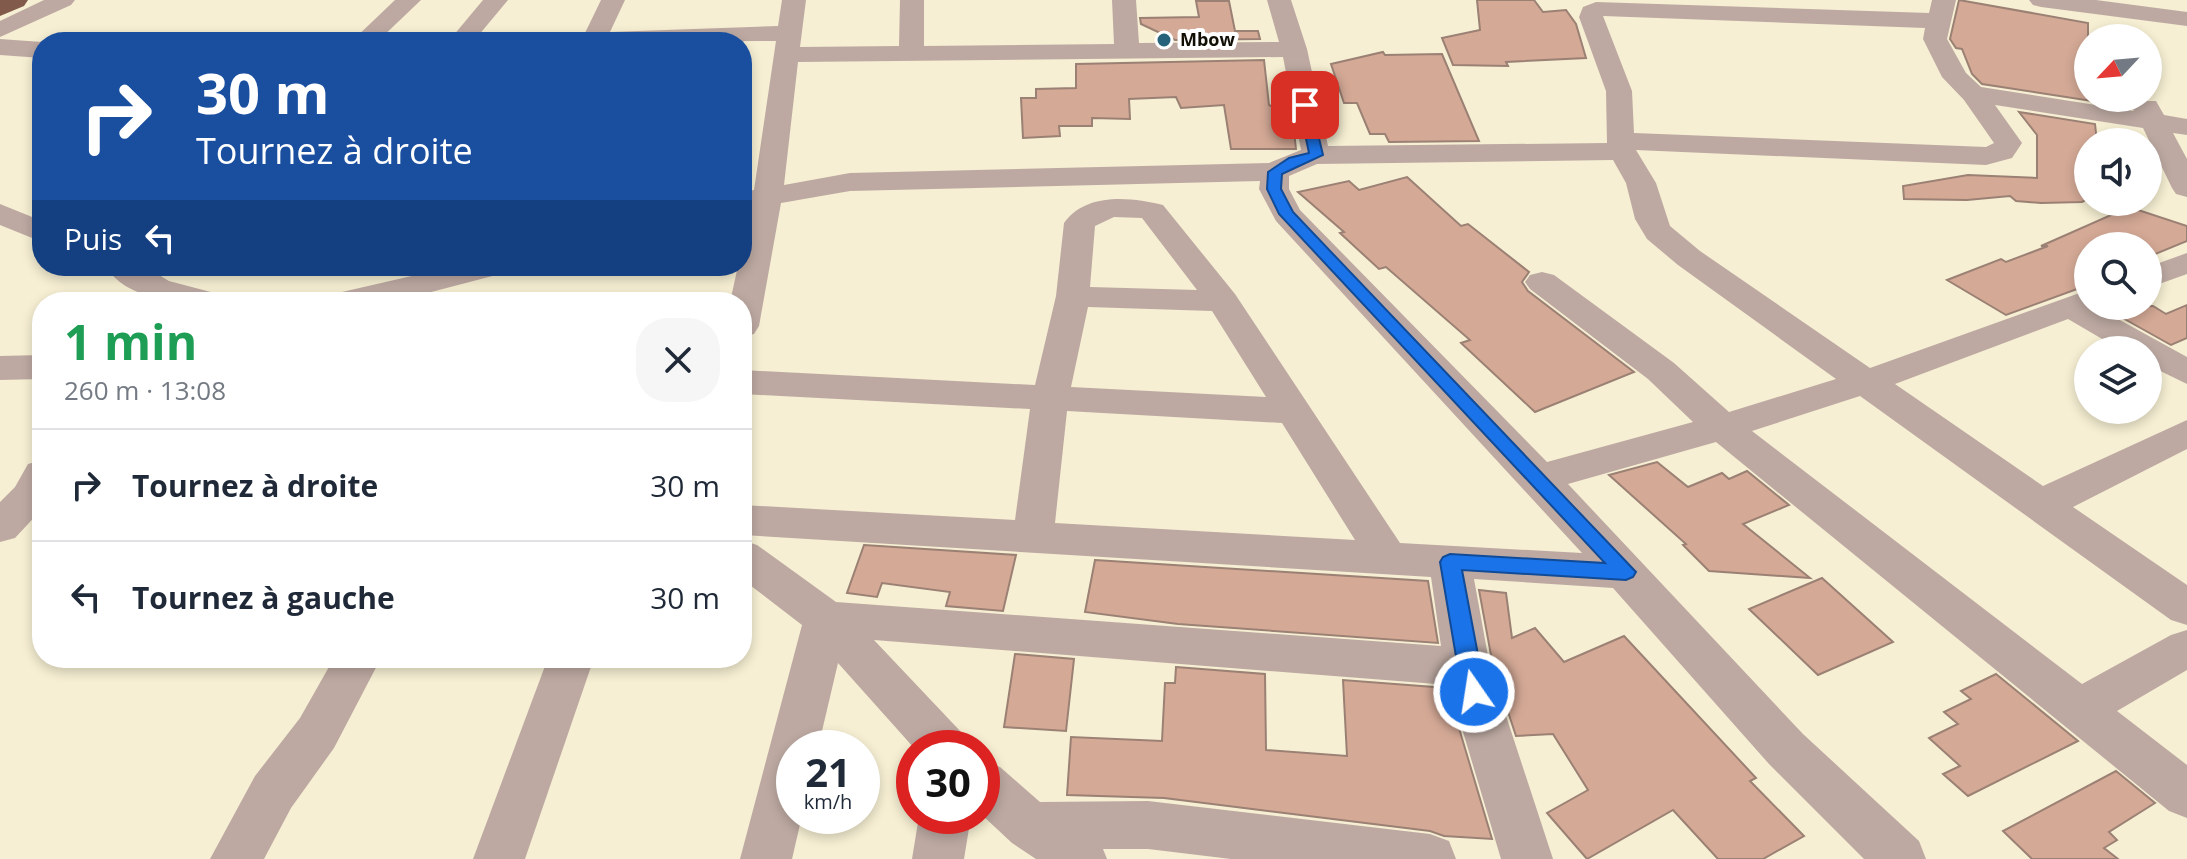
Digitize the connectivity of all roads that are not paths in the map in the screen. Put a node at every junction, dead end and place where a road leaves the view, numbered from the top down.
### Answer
1 (14, 0) edge
2 (63, 0) edge
3 (409, 0) edge
4 (496, 0) edge
5 (613, 0) edge
6 (794, 0) edge
7 (912, 0) edge
8 (1124, 0) edge
9 (1279, 0) edge
10 (1869, 0) edge
11 (2045, 0) edge
12 (1641, 6) edge
13 (1765, 7) edge
14 (0, 8) edge
15 (1941, 10) edge
16 (1888, 19) junction
17 (2187, 19) edge
18 (0, 30) edge
19 (374, 32) edge
20 (469, 32) edge
21 (598, 32) edge
22 (752, 43) edge
23 (789, 44) junction
24 (0, 47) edge
25 (32, 49) edge
26 (1294, 49) junction
27 (1127, 51) junction
28 (911, 54) junction
29 (1973, 94) junction
30 (2074, 103) edge
31 (2149, 112) edge
32 (2153, 112) edge
33 (2187, 127) edge
34 (1622, 146) junction
35 (1316, 155) junction
36 (752, 159) edge
37 (771, 160) junction
38 (1275, 172) junction
39 (2187, 188) edge
40 (755, 198) edge
41 (0, 213) edge
42 (32, 228) edge
43 (752, 228) edge
44 (132, 276) edge
45 (454, 276) edge
46 (1542, 282) dead end
47 (151, 292) edge
48 (392, 292) edge
49 (1073, 296) junction
50 (1223, 301) junction
51 (2074, 305) edge
52 (2104, 320) edge
53 (2127, 336) edge
54 (2162, 358) edge
55 (32, 367) edge
56 (0, 368) edge
57 (2187, 372) edge
58 (1866, 382) junction
59 (752, 383) edge
60 (1050, 400) junction
61 (1296, 411) junction
62 (1722, 427) junction
63 (2187, 433) edge
64 (1539, 478) junction
65 (32, 492) edge
66 (2041, 505) junction
67 (752, 521) edge
68 (0, 527) edge
69 (1033, 537) junction
70 (1388, 558) junction
71 (1450, 562) junction
72 (752, 564) edge
73 (1626, 572) junction
74 (2187, 608) edge
75 (826, 619) junction
76 (2187, 648) edge
77 (1467, 667) junction
78 (353, 668) edge
79 (567, 668) edge
80 (2079, 709) junction
81 (928, 730) edge
82 (2187, 795) edge
83 (1000, 799) edge
84 (1030, 826) junction
85 (942, 834) edge
86 (236, 859) edge
87 (499, 859) edge
88 (766, 859) edge
89 (938, 859) edge
90 (1081, 859) edge
91 (1430, 859) edge
92 (1527, 859) edge
93 (1900, 859) edge

1 - 14 highway
2 - 18 street
3 - 19 street
4 - 20 street
5 - 21 street
6 - 23 street
7 - 28 street
8 - 27 street
9 - 26 street
10 - 16 street
11 - 17 street
12 - 13 street
12 - 34 street
13 - 16 street
15 - 16 street
15 - 29 street
22 - 23 street
23 - 28 street
23 - 37 street
24 - 25 street
26 - 27 street
26 - 35 street
27 - 28 street
29 - 30 street
29 - 34 street
31 - 39 street
32 - 33 street
34 - 35 street
34 - 58 street
35 - 38 street
36 - 37 street
37 - 40 street
38 - 40 street
38 - 64 street
40 - 43 street
41 - 42 street
44 - 47 street
45 - 48 street
46 - 62 street
49 - 50 street
49 - 50 street
49 - 60 street
50 - 61 street
51 - 58 street
52 - 53 street
54 - 57 street
55 - 56 street
58 - 62 street
58 - 66 street
59 - 60 street
60 - 61 street
60 - 69 street
61 - 70 street
62 - 64 street
62 - 80 street
63 - 66 street
64 - 73 street
65 - 68 street
66 - 74 street
67 - 69 street
69 - 70 street
70 - 71 street
71 - 73 street
71 - 77 street
72 - 75 street
73 - 93 street
75 - 77 street
75 - 81 street
75 - 88 street
76 - 80 street
77 - 92 street
78 - 86 street
79 - 87 street
80 - 82 street
83 - 84 street
84 - 90 street
84 - 91 street
85 - 89 street

